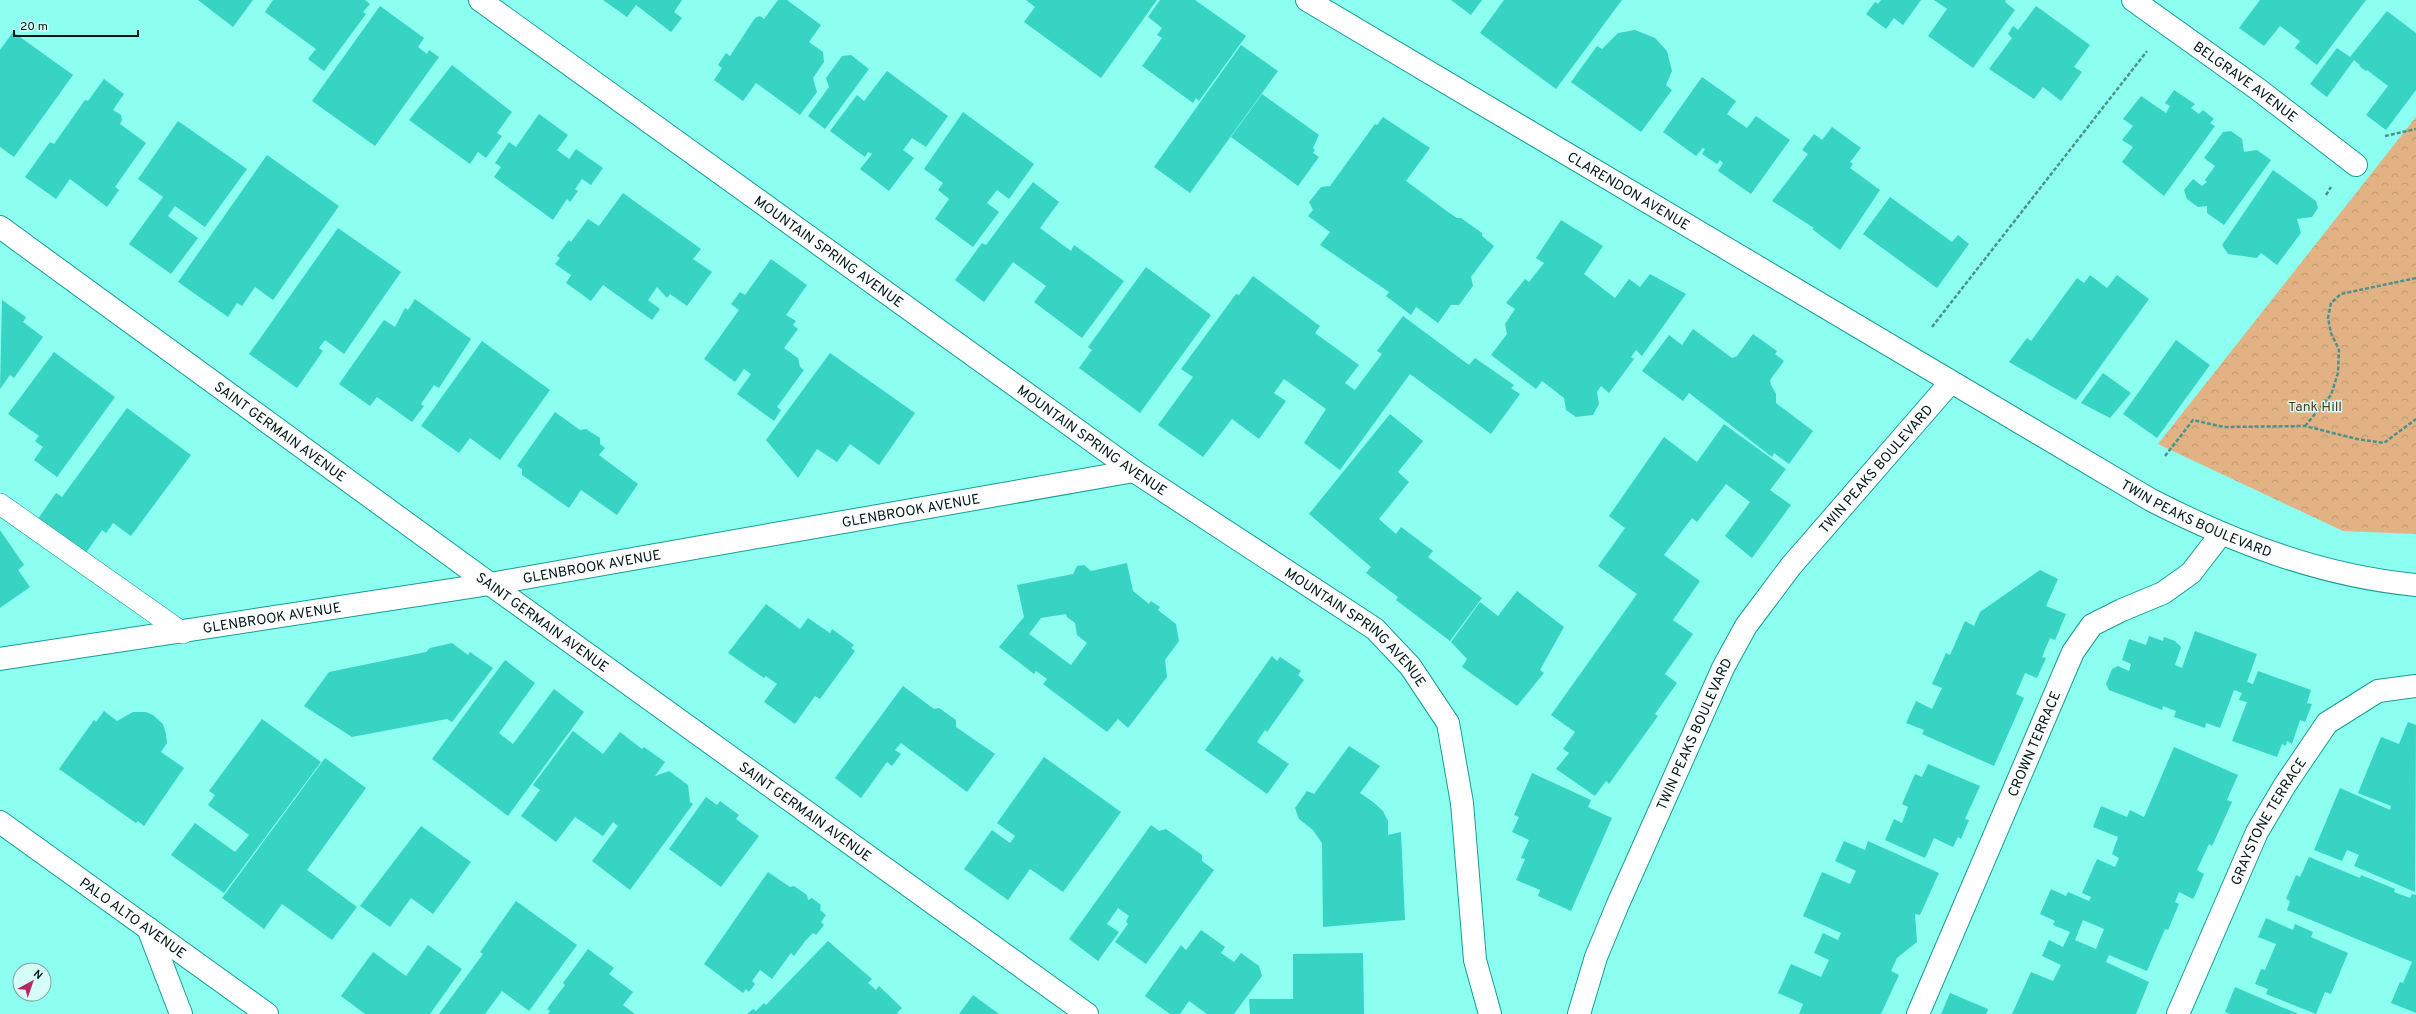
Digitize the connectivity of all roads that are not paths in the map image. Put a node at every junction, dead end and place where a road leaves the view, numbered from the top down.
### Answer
1 (480, 0) edge
2 (1308, 0) edge
3 (2133, 0) edge
4 (2356, 165) dead end
5 (0, 227) edge
6 (1950, 383) junction
7 (1134, 471) junction
8 (0, 504) edge
9 (2221, 534) junction
10 (490, 584) junction
11 (2416, 585) edge
12 (183, 633) junction
13 (0, 659) edge
14 (2416, 686) edge
15 (0, 822) edge
16 (148, 928) junction
17 (181, 1014) edge
18 (267, 1014) edge
19 (1087, 1014) edge
20 (1490, 1014) edge
21 (1579, 1014) edge
22 (1918, 1014) edge
23 (2178, 1014) edge

1 - 7 street, MOUNTAIN SPRING AVENUE
2 - 6 street, CLARENDON AVENUE
3 - 4 street, BELGRAVE AVENUE
5 - 10 street, SAINT GERMAIN AVENUE
6 - 9 street, TWIN PEAKS BOULEVARD
6 - 21 street, TWIN PEAKS BOULEVARD
7 - 10 street, GLENBROOK AVENUE
7 - 20 street, MOUNTAIN SPRING AVENUE
8 - 12 lane
9 - 11 street, TWIN PEAKS BOULEVARD
9 - 22 street, CROWN TERRACE
10 - 12 street, GLENBROOK AVENUE
10 - 19 street, SAINT GERMAIN AVENUE
12 - 13 street, GLENBROOK AVENUE
14 - 23 street, GRAYSTONE TERRACE
15 - 16 street, PALO ALTO AVENUE
16 - 17 street
16 - 18 street, PALO ALTO AVENUE

